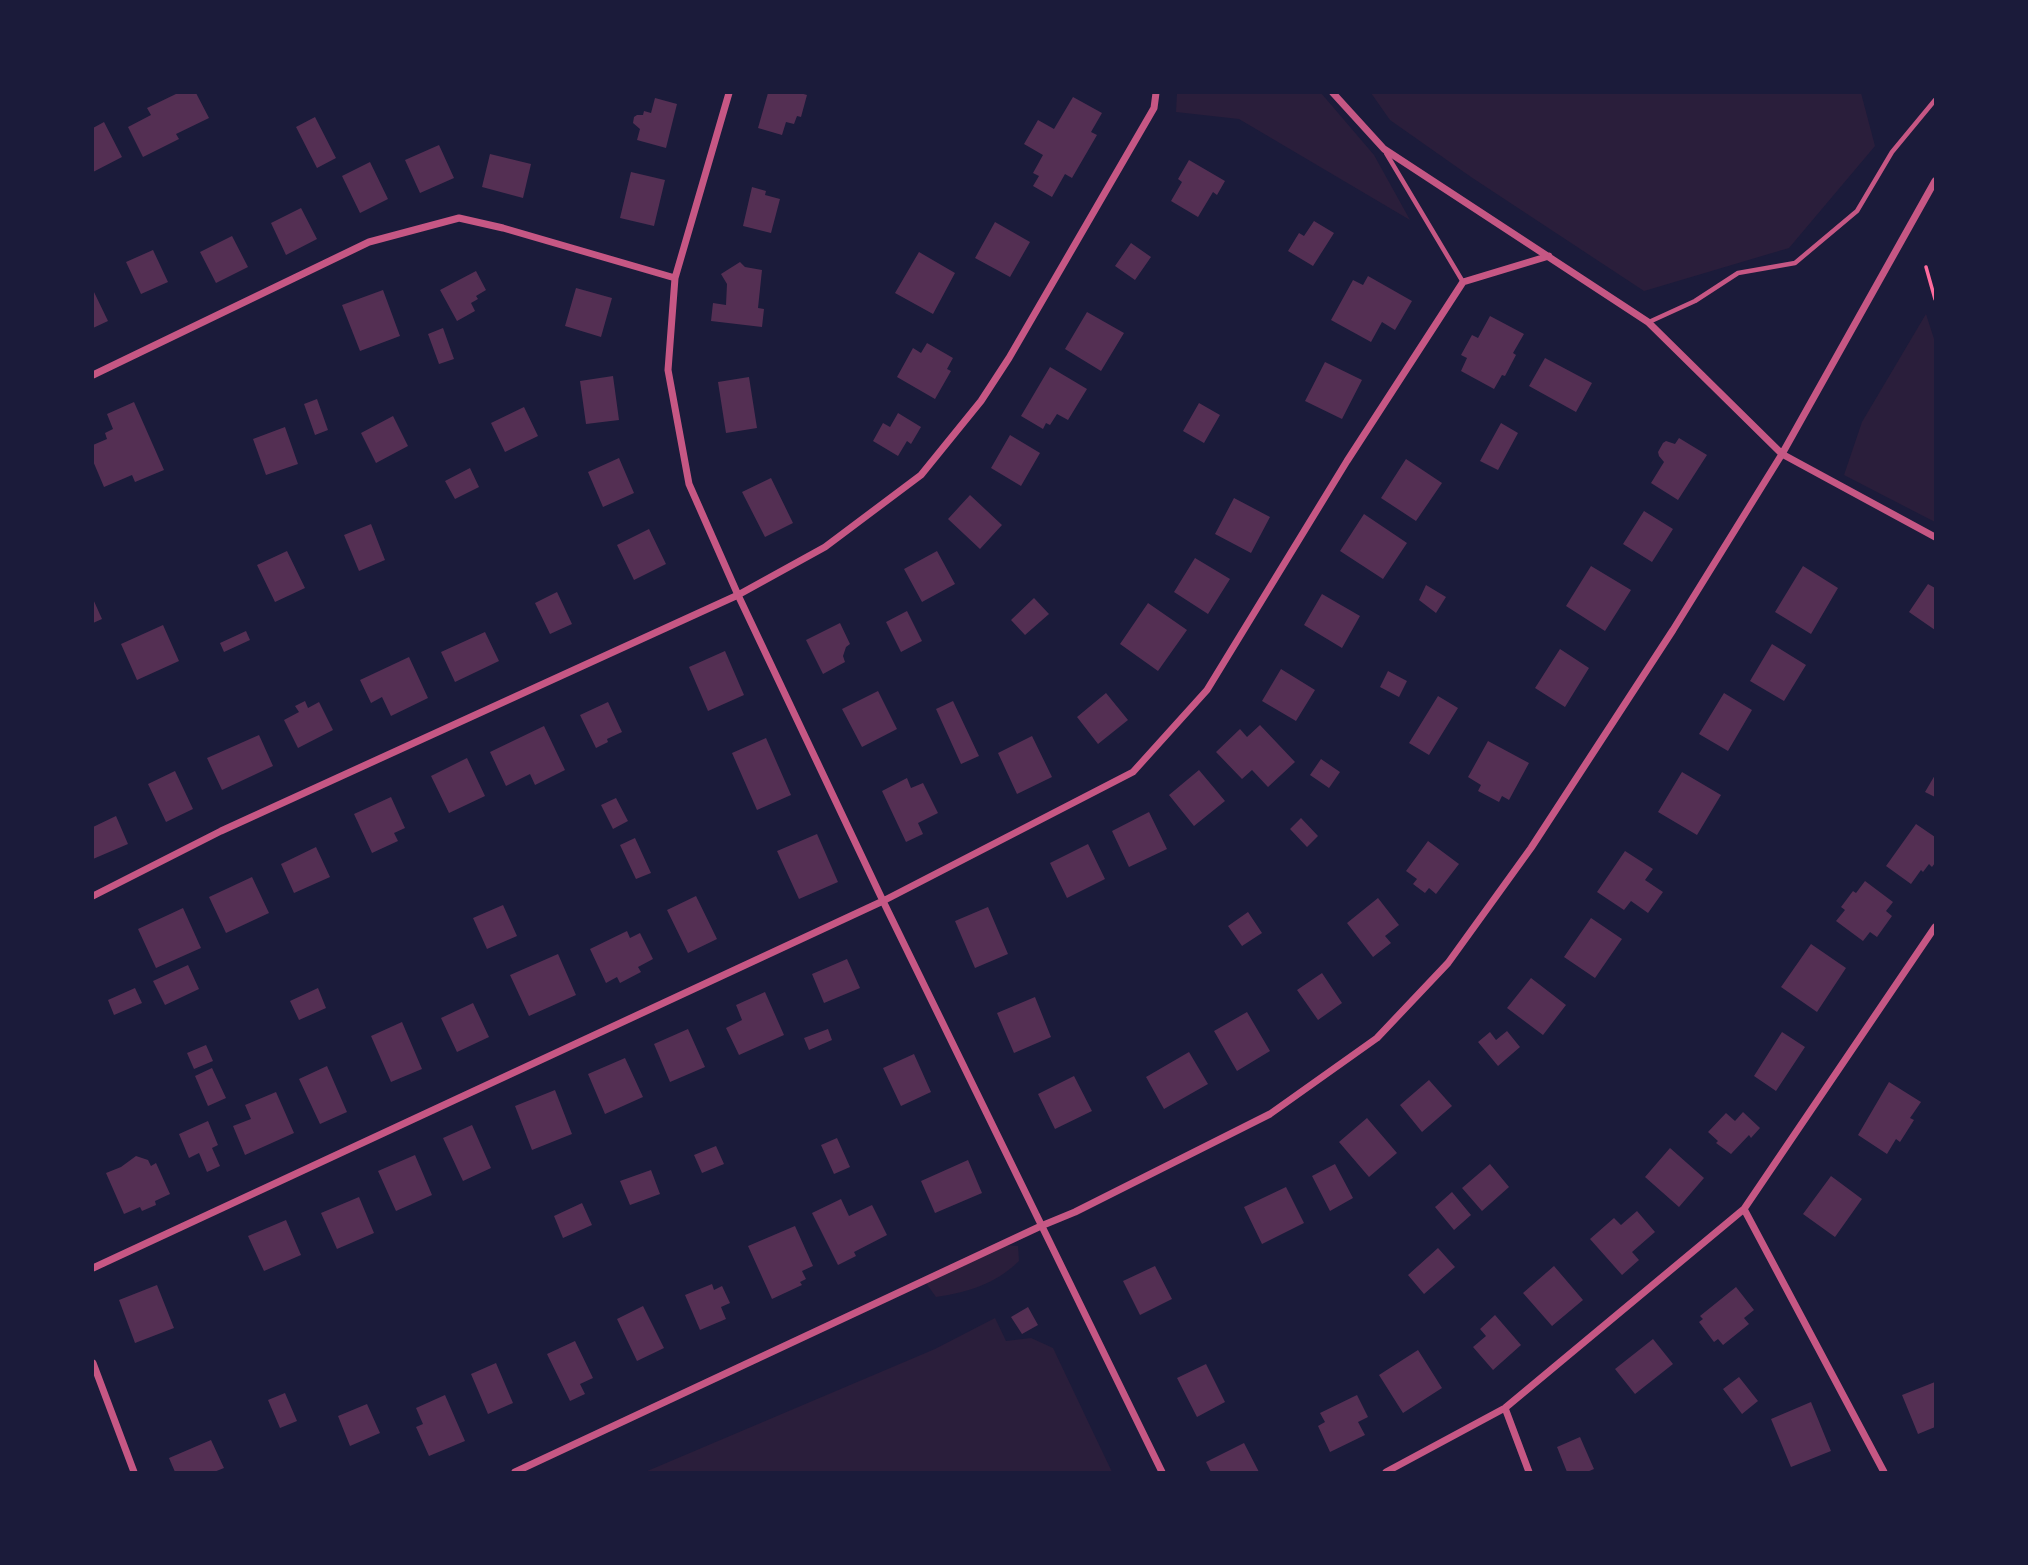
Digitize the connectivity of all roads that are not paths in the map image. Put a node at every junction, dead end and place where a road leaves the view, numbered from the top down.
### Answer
1 (729, 93) edge
2 (1156, 93) edge
3 (1333, 93) edge
4 (1935, 100) edge
5 (1384, 149) junction
6 (1935, 181) edge
7 (1549, 256) junction
8 (675, 278) junction
9 (1463, 282) junction
10 (1648, 322) junction
11 (93, 376) edge
12 (1782, 454) junction
13 (1935, 537) edge
14 (738, 595) junction
15 (93, 896) edge
16 (883, 901) junction
17 (1935, 929) edge
18 (1744, 1209) junction
19 (1041, 1226) junction
20 (93, 1268) edge
21 (93, 1363) edge
22 (1505, 1409) junction
23 (134, 1472) edge
24 (515, 1472) edge
25 (1162, 1472) edge
26 (1387, 1472) edge
27 (1529, 1472) edge
28 (1884, 1472) edge

1 - 8 street
2 - 14 street
3 - 5 street
4 - 10 lane
5 - 7 street
5 - 9 lane
6 - 12 street
7 - 9 street
7 - 10 street
8 - 11 street
8 - 14 street
9 - 16 street
10 - 12 street
12 - 13 street
12 - 19 street
14 - 15 street
14 - 16 street
16 - 19 street
16 - 20 street
17 - 18 street
18 - 22 street
18 - 28 street
19 - 24 street
19 - 25 street
21 - 23 street
22 - 26 street
22 - 27 street

